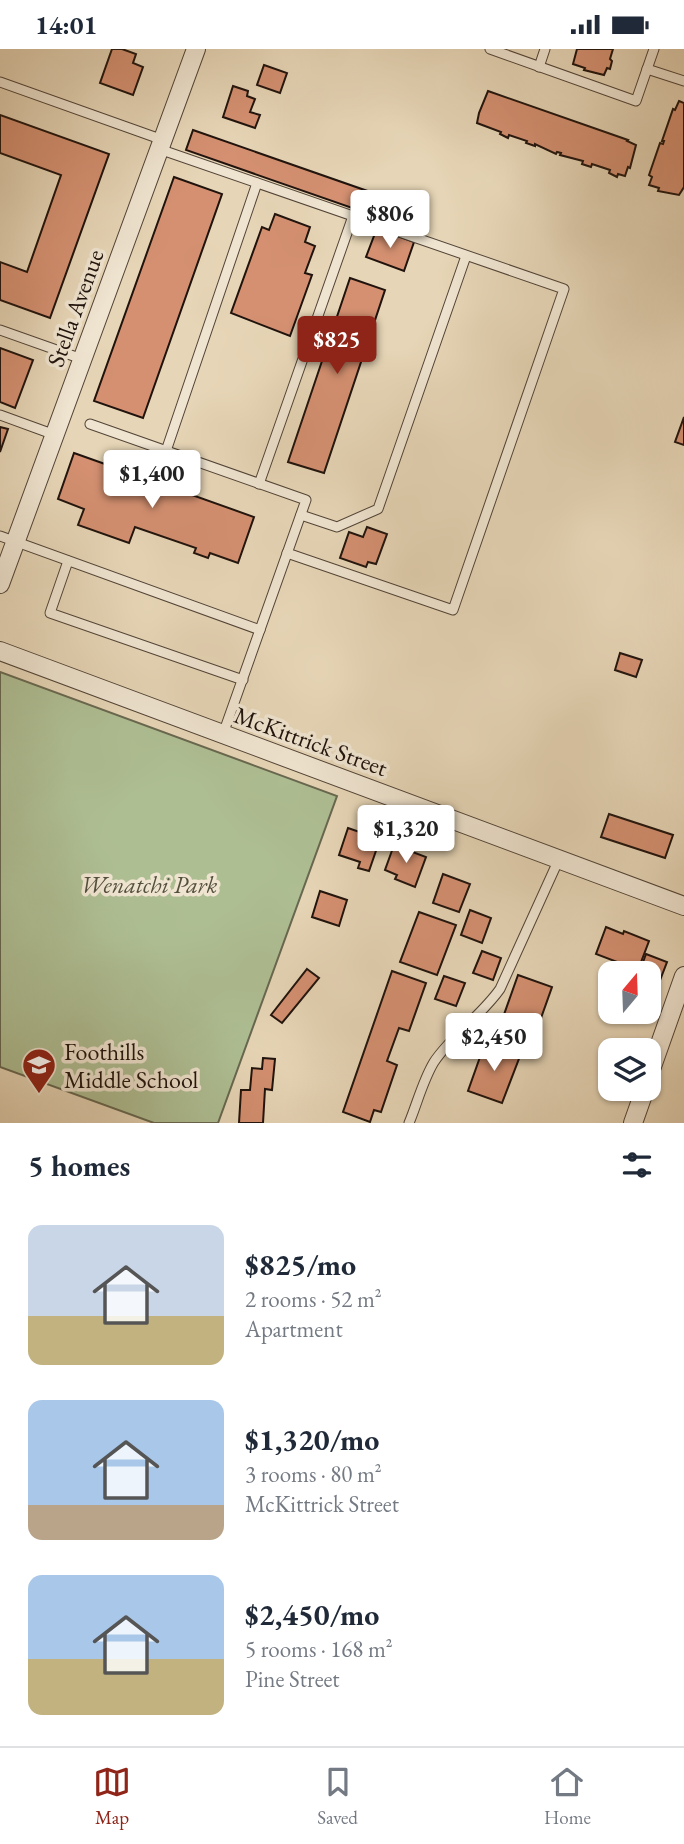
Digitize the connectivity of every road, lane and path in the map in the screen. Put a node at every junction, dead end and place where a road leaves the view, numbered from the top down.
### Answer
1 (196, 49) edge
2 (490, 49) edge
3 (545, 49) edge
4 (654, 49) edge
5 (539, 67) junction
6 (648, 68) junction
7 (684, 81) edge
8 (0, 82) edge
9 (161, 144) junction
10 (257, 183) junction
11 (353, 216) junction
12 (466, 256) junction
13 (0, 330) edge
14 (82, 359) junction
15 (0, 415) edge
16 (90, 424) dead end
17 (55, 435) junction
18 (166, 451) junction
19 (259, 484) junction
20 (301, 515) junction
21 (8, 539) edge
22 (287, 553) junction
23 (68, 561) junction
24 (0, 584) edge
25 (260, 630) junction
26 (0, 651) edge
27 (243, 680) junction
28 (223, 734) junction
29 (559, 859) junction
30 (684, 906) edge
31 (684, 976) edge
32 (661, 1041) edge
33 (641, 1101) edge
34 (409, 1123) edge
35 (633, 1123) edge

1 - 9 street, Stella Avenue
2 - 5 lane
3 - 5 lane
4 - 6 lane
5 - 6 lane
6 - 7 lane
8 - 9 lane
9 - 10 lane
9 - 14 street, Stella Avenue
10 - 11 lane
10 - 18 lane
11 - 12 lane
11 - 19 lane
12 - 20 lane
12 - 22 lane
13 - 14 lane
14 - 17 street, Stella Avenue
15 - 17 lane
16 - 18 lane
17 - 21 street, Stella Avenue
18 - 19 lane
19 - 20 lane
20 - 22 lane
21 - 23 lane
21 - 24 street, Stella Avenue
22 - 25 lane
23 - 25 lane
23 - 27 lane
25 - 27 lane
26 - 28 street, McKittrick Street
27 - 28 lane
28 - 29 street, McKittrick Street
29 - 30 street, McKittrick Street
29 - 34 lane
31 - 32 street
33 - 35 street

